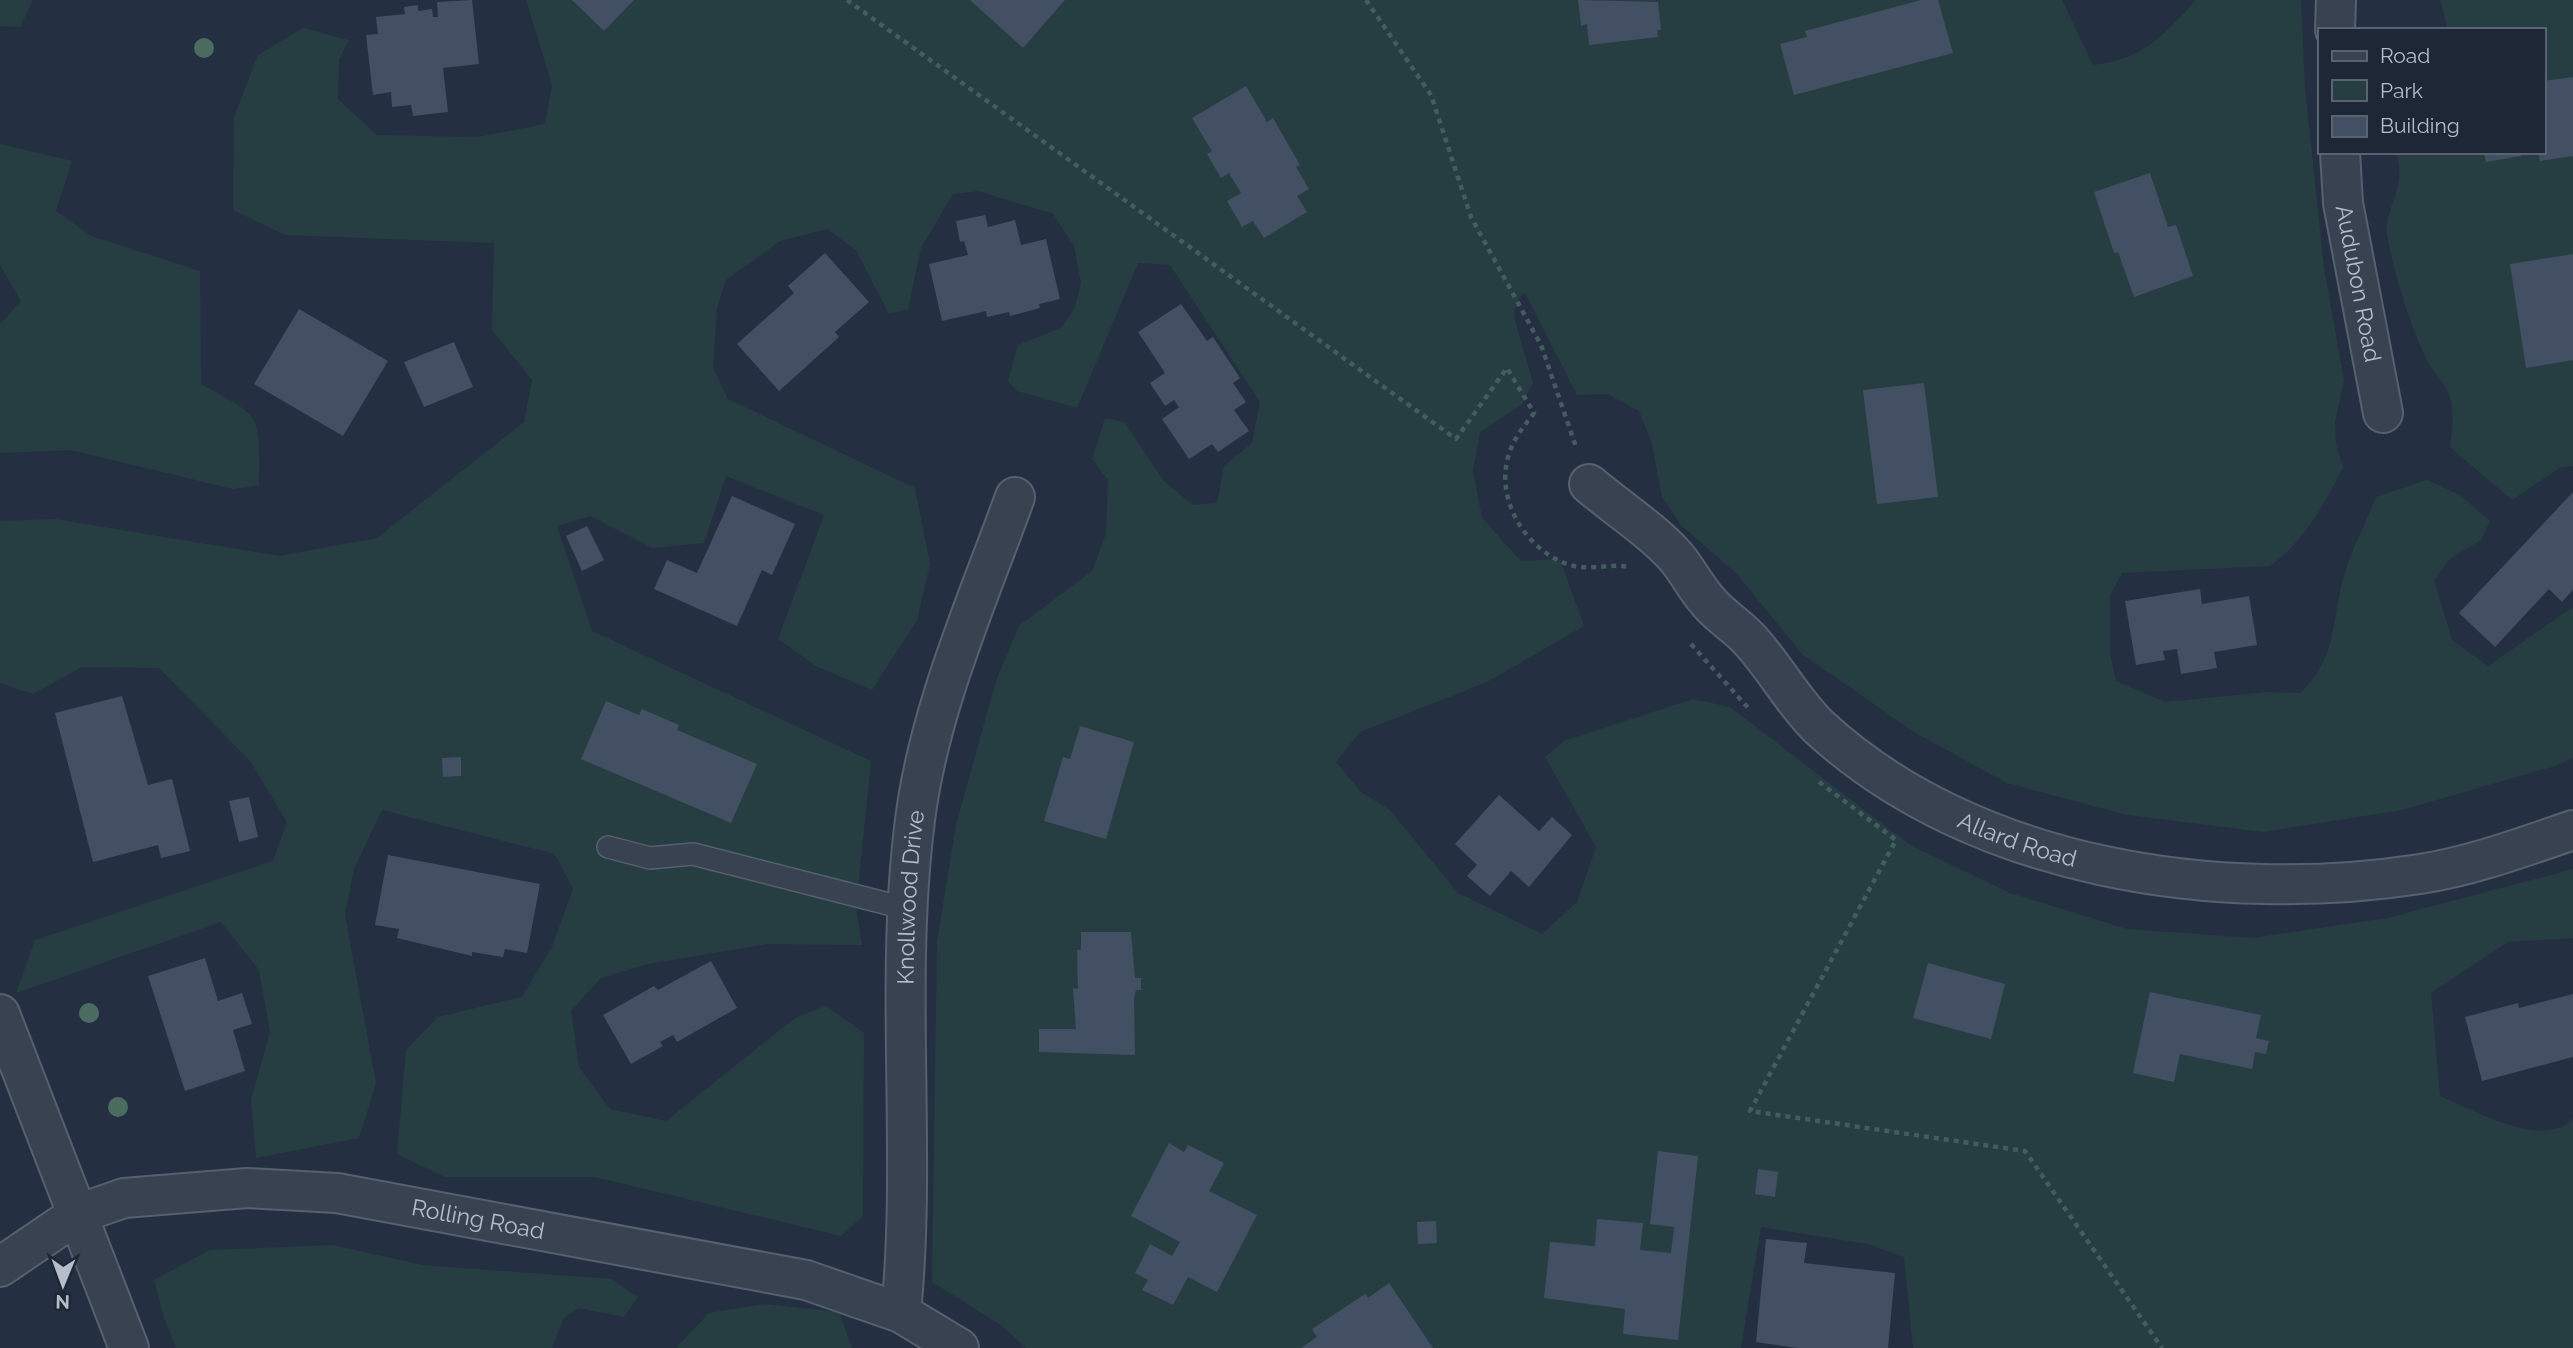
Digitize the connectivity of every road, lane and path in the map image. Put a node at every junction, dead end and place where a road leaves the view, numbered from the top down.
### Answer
1 (847, 0) edge
2 (1366, 0) edge
3 (2336, 0) edge
4 (2335, 28) edge
5 (2340, 154) edge
6 (2383, 413) dead end
7 (1589, 484) joint
8 (1014, 497) dead end
9 (1634, 569) dead end
10 (1688, 640) dead end
11 (1758, 719) dead end
12 (1812, 775) dead end
13 (2573, 830) edge
14 (608, 848) dead end
15 (908, 909) junction
16 (0, 1014) edge
17 (78, 1214) junction
18 (0, 1267) edge
19 (901, 1313) junction
20 (129, 1348) edge
21 (959, 1348) edge
22 (2162, 1348) edge

1 - 9 path
2 - 7 path
3 - 4 street
5 - 6 street, Audubon Road
7 - 13 street, Allard Road
8 - 15 street, Knollwood Drive
10 - 11 path
12 - 22 path
14 - 15 lane
15 - 19 street, Knollwood Drive
16 - 17 street
17 - 18 street, Rolling Road
17 - 19 street, Rolling Road
17 - 20 street
19 - 21 street, Rolling Road

